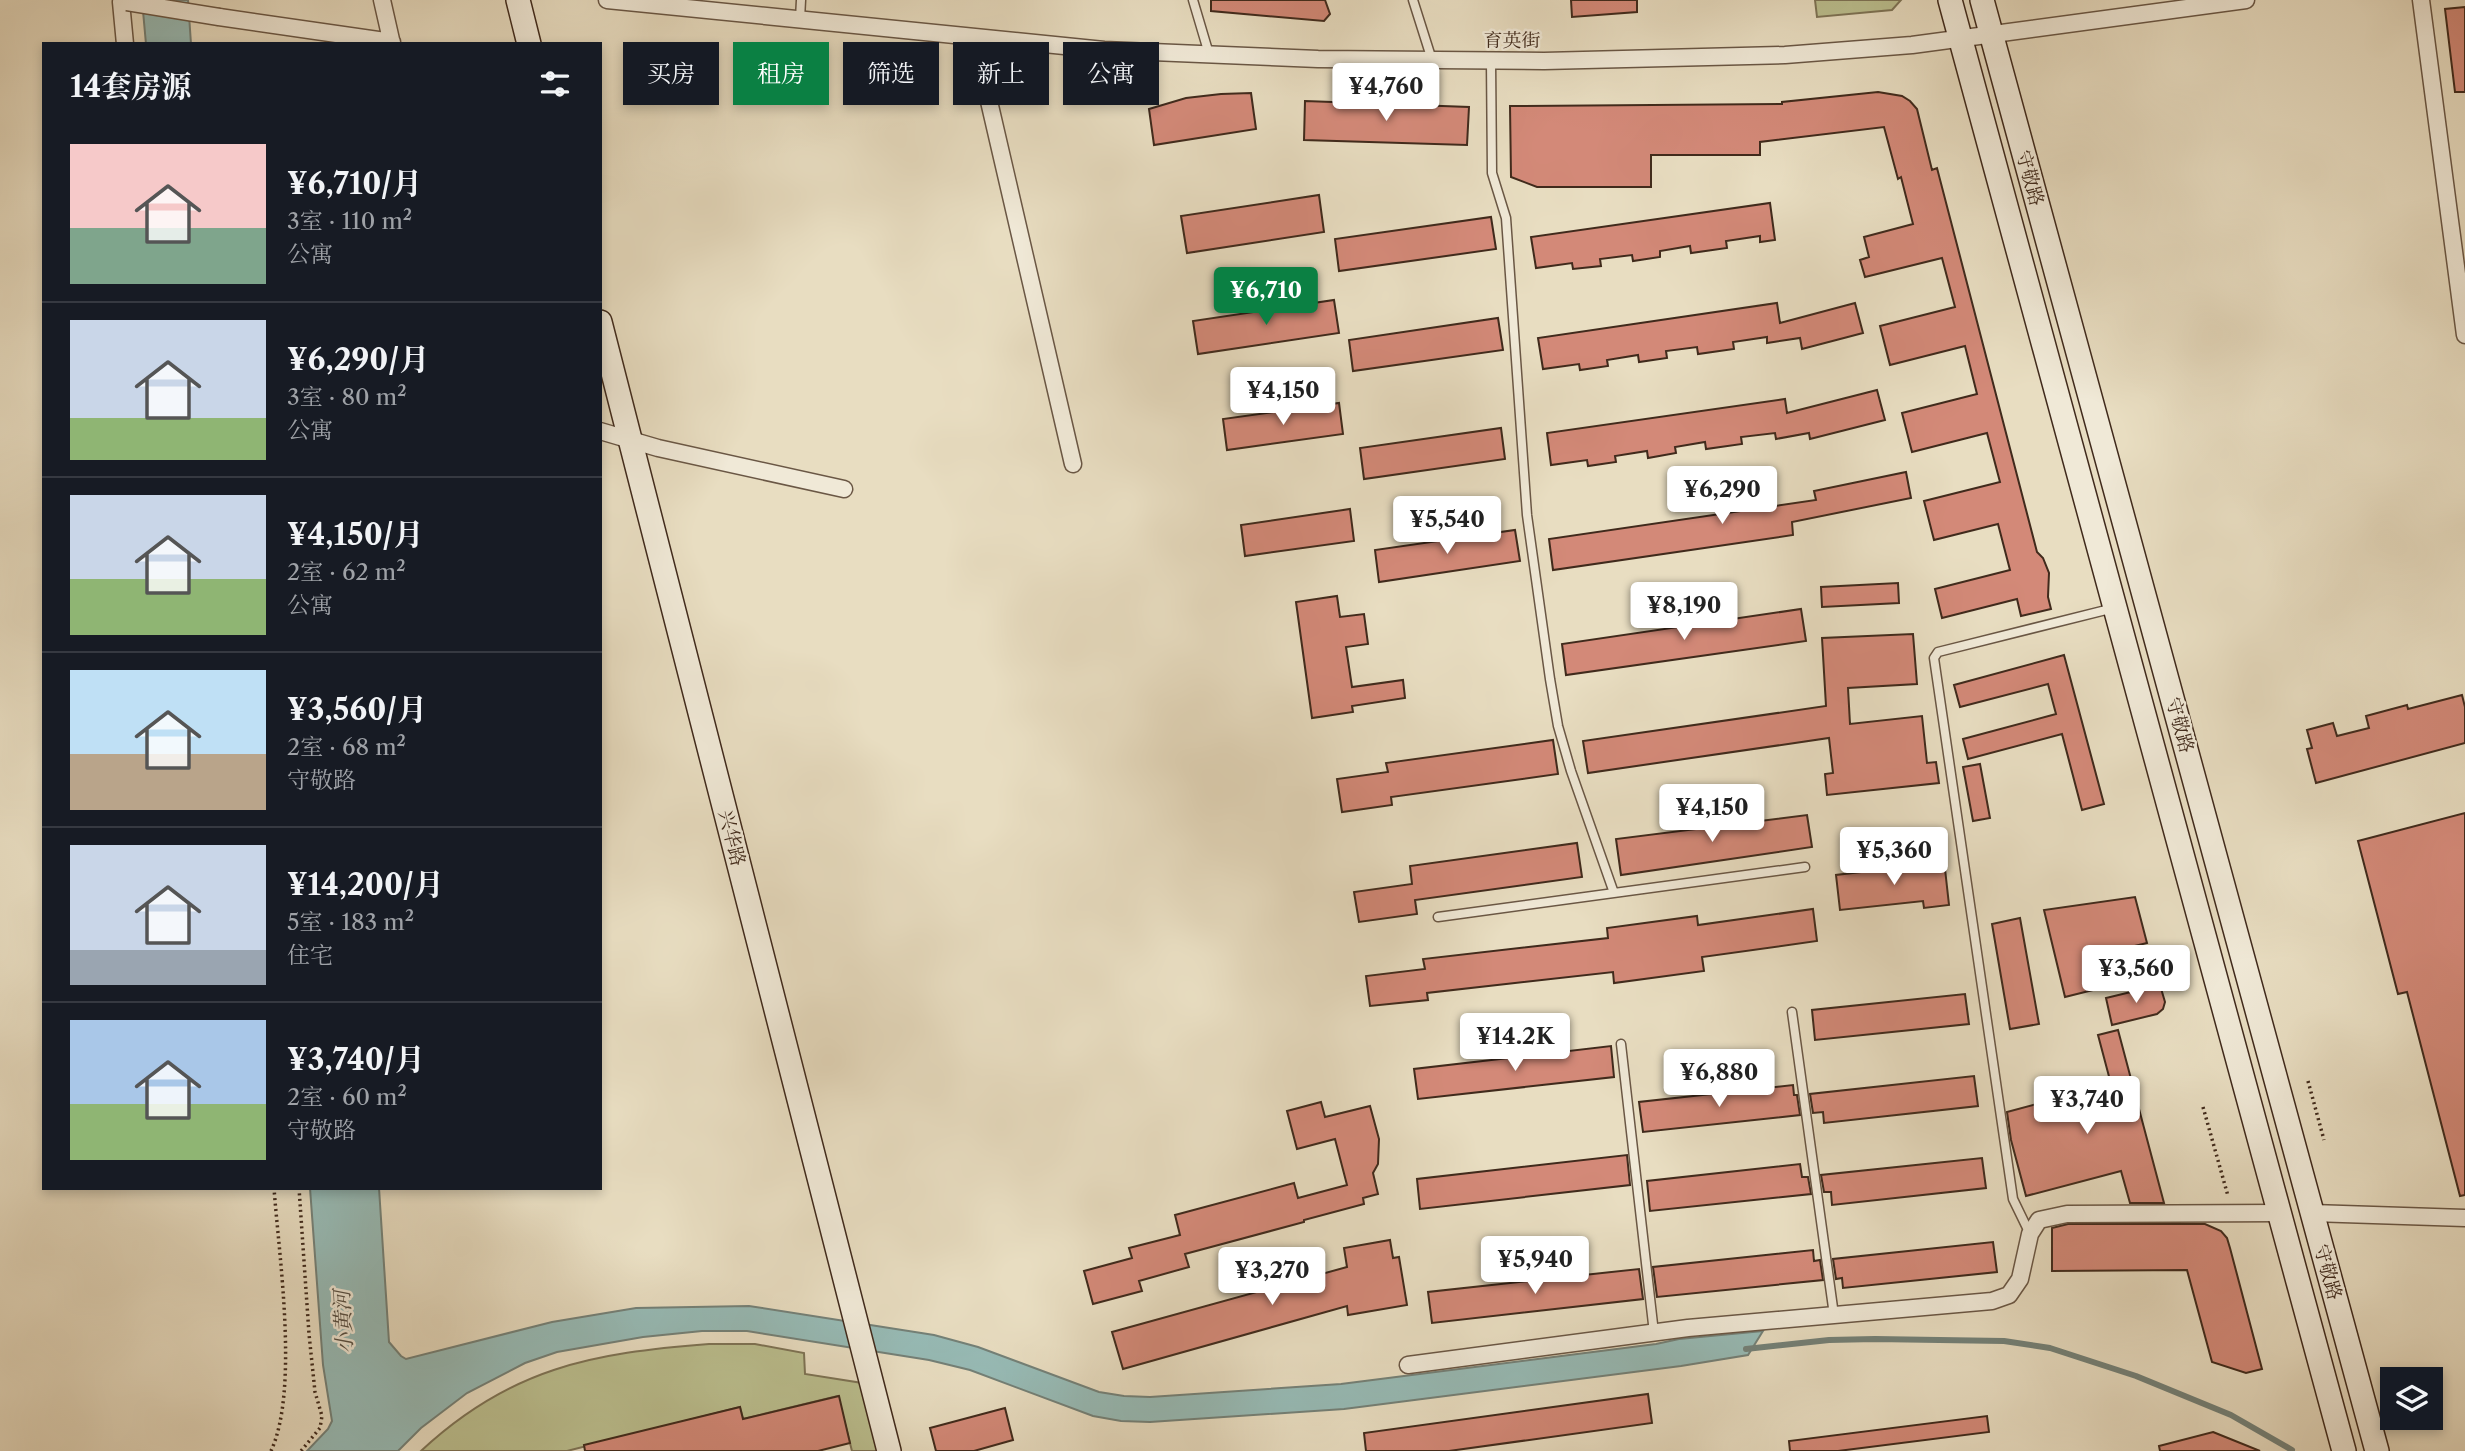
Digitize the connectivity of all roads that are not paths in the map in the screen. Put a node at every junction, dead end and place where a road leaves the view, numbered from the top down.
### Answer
1 (382, 0) edge
2 (518, 0) edge
3 (608, 0) edge
4 (801, 0) edge
5 (1193, 0) edge
6 (1413, 0) edge
7 (1950, 0) edge
8 (1982, 0) edge
9 (2246, 0) edge
10 (2421, 0) edge
11 (120, 1) edge
12 (800, 19) junction
13 (1991, 35) junction
14 (985, 38) junction
15 (1960, 39) junction
16 (125, 42) edge
17 (385, 42) edge
18 (392, 42) edge
19 (528, 42) edge
20 (1209, 54) junction
21 (1432, 60) junction
22 (1491, 61) junction
23 (602, 330) edge
24 (2465, 335) edge
25 (602, 432) edge
26 (630, 440) junction
27 (1073, 464) dead end
28 (844, 489) dead end
29 (2115, 607) junction
30 (1805, 867) dead end
31 (1614, 893) junction
32 (1438, 917) dead end
33 (1792, 1012) dead end
34 (1621, 1044) dead end
35 (2280, 1213) junction
36 (2312, 1213) junction
37 (2465, 1218) edge
38 (2030, 1234) junction
39 (1834, 1315) junction
40 (1654, 1333) junction
41 (1408, 1365) dead end
42 (889, 1451) edge
43 (2344, 1451) edge
44 (2376, 1451) edge

1 - 18 street
2 - 19 main road
3 - 12 street, 育英街
4 - 12 lane
5 - 20 lane
6 - 21 lane
7 - 15 main road, 守敬路
8 - 13 main road, 守敬路
9 - 13 street, 育英街
10 - 24 street
11 - 16 street
11 - 17 street, bridge
12 - 14 street, 育英街
13 - 15 street, 育英街
13 - 36 main road, 守敬路
14 - 20 street, 育英街
14 - 27 street
15 - 22 street, 育英街
15 - 29 main road, 守敬路
20 - 21 street, 育英街
21 - 22 street, 育英街
22 - 31 lane
23 - 26 main road, 兴华路
25 - 26 street
26 - 28 street
26 - 42 main road, 兴华路
29 - 35 main road, 守敬路
29 - 38 lane
30 - 31 lane
31 - 32 lane
33 - 39 lane
34 - 40 lane
35 - 38 street
35 - 43 main road, 守敬路
36 - 37 street
36 - 44 main road, 守敬路
38 - 39 street
39 - 40 street
40 - 41 street

